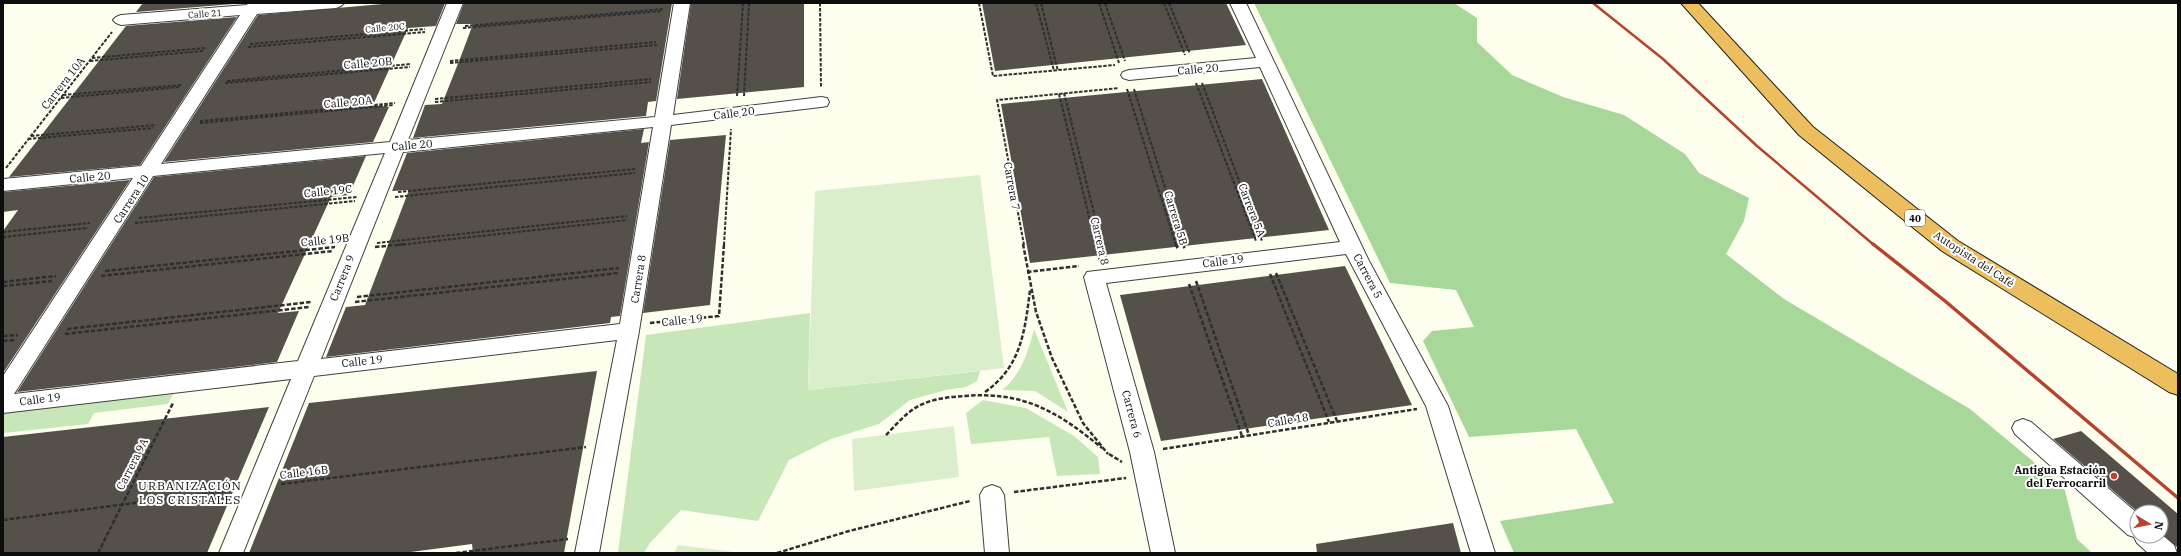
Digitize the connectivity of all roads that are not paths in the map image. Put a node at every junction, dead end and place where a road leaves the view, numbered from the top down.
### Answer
1 (336, 3) edge
2 (455, 3) edge
3 (1238, 3) edge
4 (1689, 3) edge
5 (254, 7) edge
6 (681, 7) edge
7 (122, 20) road end
8 (1266, 62) junction
9 (1125, 76) road end
10 (821, 102) road end
11 (662, 121) junction
12 (395, 147) junction
13 (149, 171) junction
14 (3, 185) edge
15 (1353, 247) junction
16 (1101, 276) joint
17 (629, 332) junction
18 (306, 368) junction
19 (2178, 386) edge
20 (3, 394) edge
21 (3, 404) edge
22 (2023, 428) dead end
23 (992, 495) road end
24 (2129, 521) edge
25 (588, 544) edge
26 (2155, 544) edge
27 (231, 553) edge
28 (997, 553) edge
29 (1163, 553) edge
30 (1483, 553) edge
31 (2165, 553) edge

1 - 5 street, Calle 21
2 - 12 street, Carrera 9
3 - 8 street, Carrera 5
4 - 19 highway, Autopista del Café / 40
5 - 7 street, Calle 21
5 - 13 street, Carrera 10
6 - 11 street, Carrera 8
8 - 9 street, Calle 20
8 - 15 street, Carrera 5
10 - 11 street, Calle 20
11 - 12 street, Calle 20
11 - 17 street, Carrera 8
12 - 13 street, Calle 20
12 - 18 street, Carrera 9
13 - 14 street, Calle 20
13 - 20 street, Carrera 10
15 - 16 street, Calle 19
15 - 30 street, Carrera 5
16 - 29 street, Carrera 6
17 - 18 street, Calle 19
17 - 25 street, Carrera 8
18 - 21 street, Calle 19
18 - 27 street, Carrera 9
22 - 24 street
23 - 28 street
26 - 31 street

